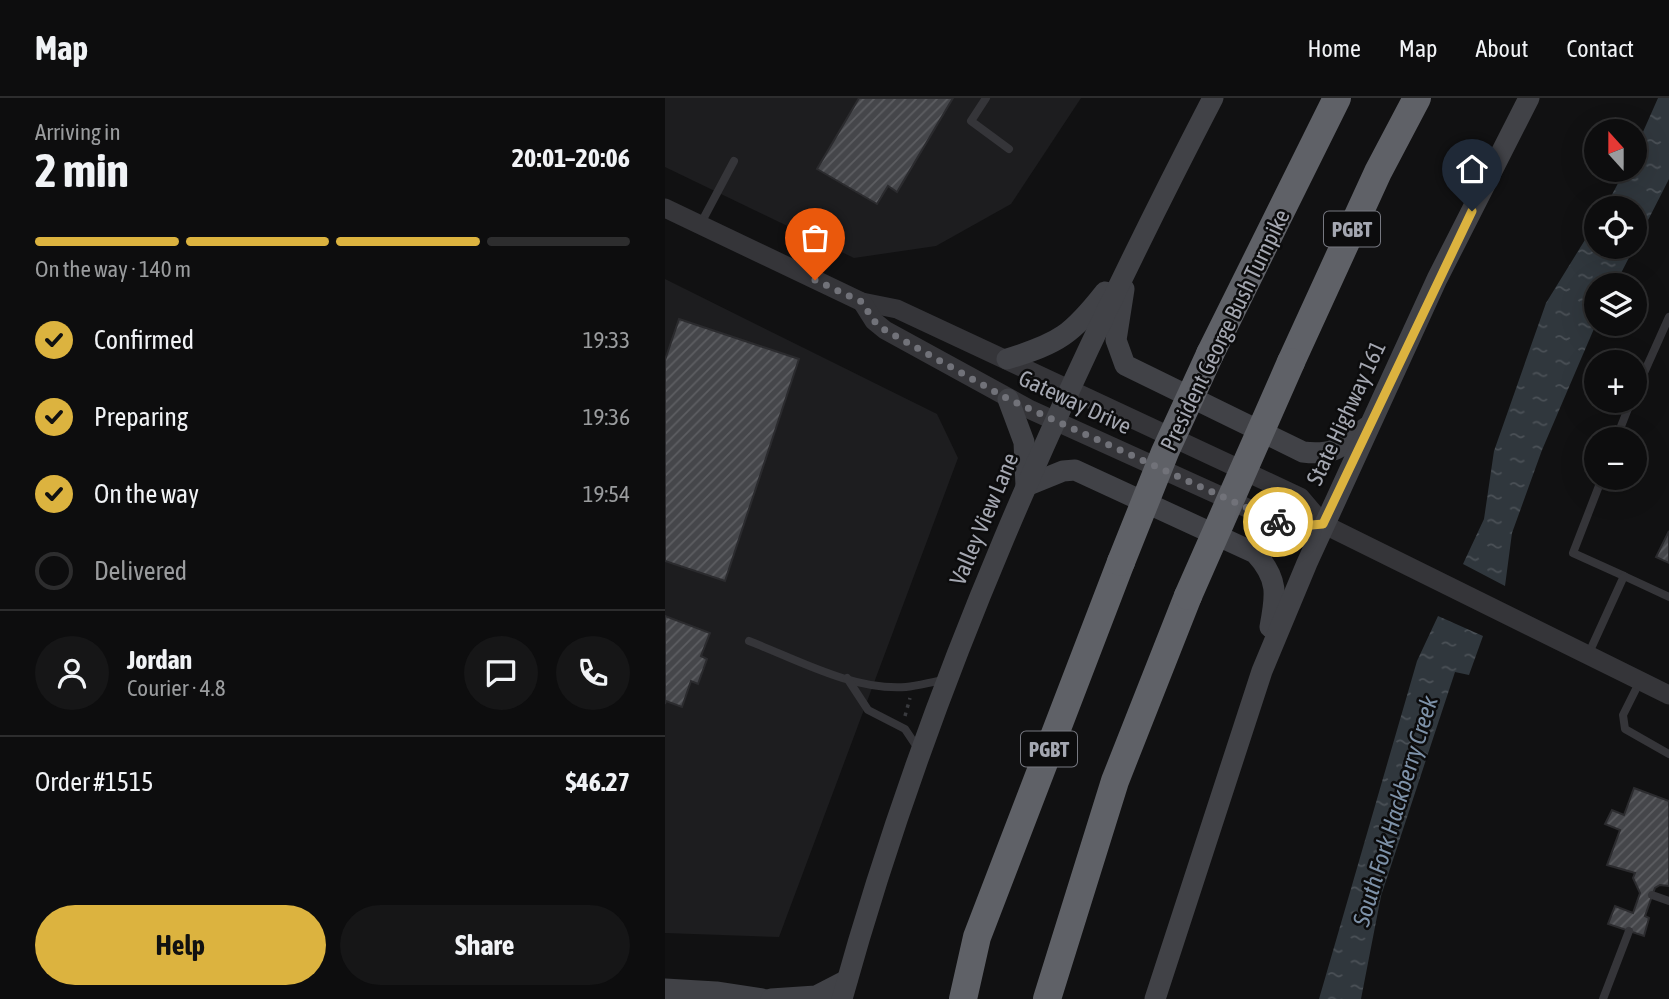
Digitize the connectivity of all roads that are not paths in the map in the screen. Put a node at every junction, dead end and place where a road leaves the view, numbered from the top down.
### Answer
1 (986, 98) edge
2 (1337, 98) edge
3 (1417, 98) edge
4 (1529, 98) edge
5 (1209, 100) edge
6 (1009, 149) dead end
7 (734, 161) dead end
8 (665, 208) edge
9 (700, 225) junction
10 (1128, 262) junction
11 (862, 302) junction
12 (1669, 317) edge
13 (1007, 359) junction
14 (1647, 366) edge
15 (1070, 387) junction
16 (1008, 399) junction
17 (1055, 421) junction
18 (1370, 424) junction
19 (1025, 486) junction
20 (1597, 490) edge
21 (1323, 524) junction
22 (1624, 576) junction
23 (1669, 597) edge
24 (748, 641) dead end
25 (1588, 655) junction
26 (1262, 671) junction
27 (847, 678) junction
28 (946, 680) junction
29 (1640, 681) junction
30 (1669, 695) edge
31 (921, 754) junction
32 (1669, 754) edge
33 (1653, 895) dead end
34 (1669, 901) edge
35 (1629, 931) dead end
36 (1066, 935) junction
37 (977, 937) junction
38 (665, 989) edge
39 (845, 989) edge
40 (762, 999) edge
41 (771, 999) edge
42 (946, 999) edge
43 (963, 999) edge
44 (1047, 999) edge
45 (1060, 999) edge
46 (1155, 999) edge
47 (1603, 999) edge

1 - 6 lane
2 - 37 highway, President George Bush Turnpike / PGBT, bridge
3 - 36 highway, PGBT, bridge
4 - 18 main road, State Highway 161
5 - 10 main road, Valley View Lane
7 - 9 lane
8 - 9 street, Gateway Drive
9 - 11 street, Gateway Drive
10 - 13 main road
10 - 15 main road, Valley View Lane
10 - 18 main road
11 - 13 street, Gateway Drive
11 - 16 street, Gateway Drive
12 - 14 lane
13 - 15 street, Gateway Drive
15 - 17 main road, Valley View Lane
15 - 21 street, Gateway Drive
16 - 17 street, Gateway Drive
16 - 19 main road
17 - 19 main road, Valley View Lane
17 - 21 street, Gateway Drive
18 - 21 main road, State Highway 161
19 - 26 main road
19 - 28 main road, Valley View Lane
20 - 22 lane
21 - 25 street, Gateway Drive
21 - 26 main road, State Highway 161
22 - 23 lane
22 - 25 lane
24 - 27 lane
25 - 29 street, Gateway Drive
26 - 46 main road, State Highway 161
27 - 28 lane
27 - 31 lane
28 - 31 main road, Valley View Lane
29 - 30 street, Gateway Drive
29 - 32 lane
31 - 39 main road, Valley View Lane
33 - 34 lane
35 - 47 lane
36 - 44 highway, PGBT
36 - 45 highway
37 - 42 highway
37 - 43 highway, President George Bush Turnpike / PGBT
38 - 40 main road
39 - 41 main road

